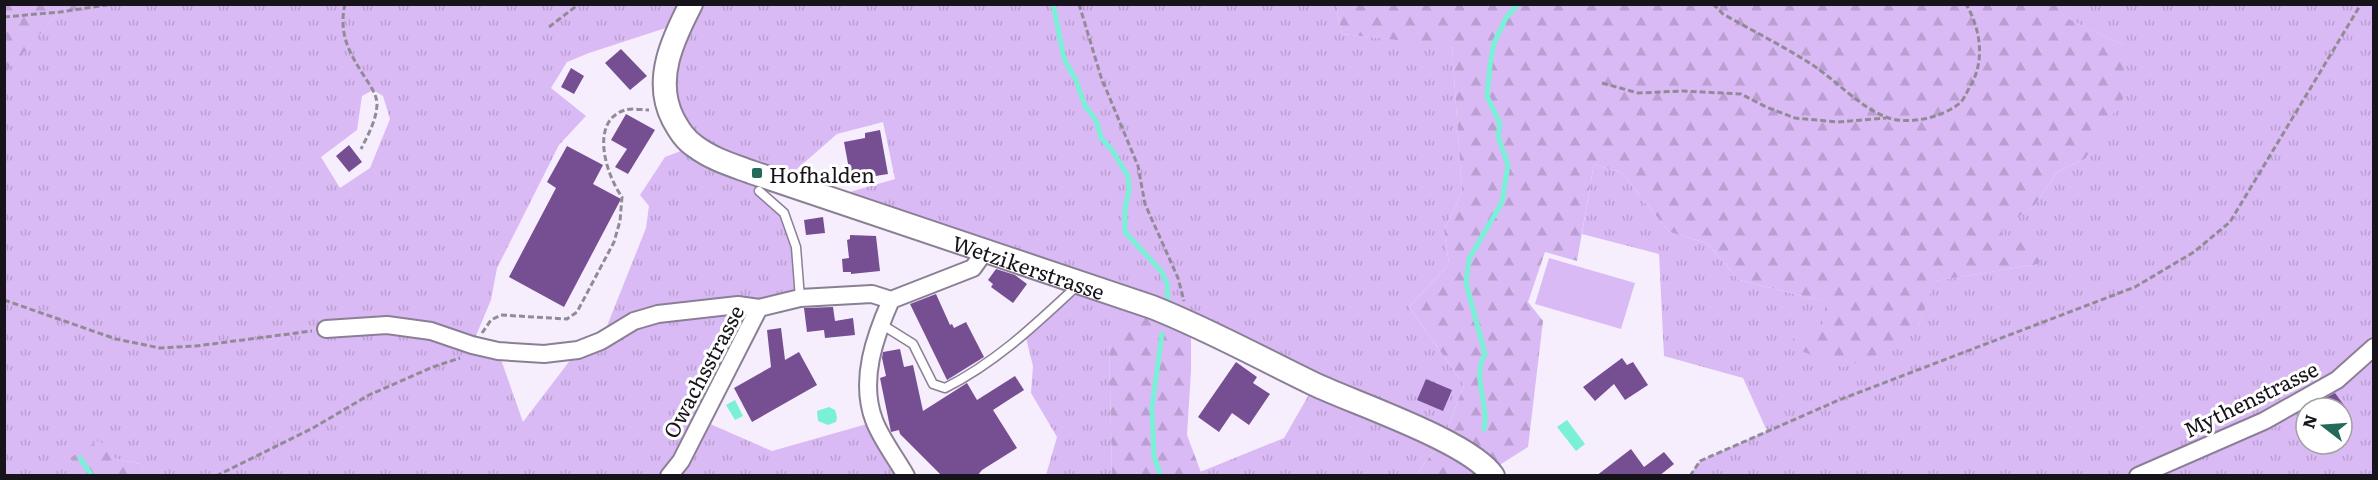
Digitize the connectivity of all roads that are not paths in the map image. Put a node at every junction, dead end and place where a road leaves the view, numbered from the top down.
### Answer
1 (691, 4) edge
2 (759, 191) dead end
3 (985, 251) junction
4 (1080, 283) junction
5 (800, 298) junction
6 (891, 300) junction
7 (759, 308) junction
8 (880, 324) junction
9 (326, 329) road end
10 (2373, 347) edge
11 (669, 476) edge
12 (906, 476) edge
13 (1493, 476) edge
14 (2138, 476) edge

1 - 3 street, Wetzikerstrasse
2 - 5 lane
3 - 4 street, Wetzikerstrasse
3 - 6 street
4 - 8 lane
4 - 13 street, Wetzikerstrasse
5 - 6 street, Owachsstrasse
5 - 7 street, Owachsstrasse
6 - 8 street
7 - 9 street
7 - 11 street, Owachsstrasse
8 - 12 street
10 - 14 street, Mythenstrasse

